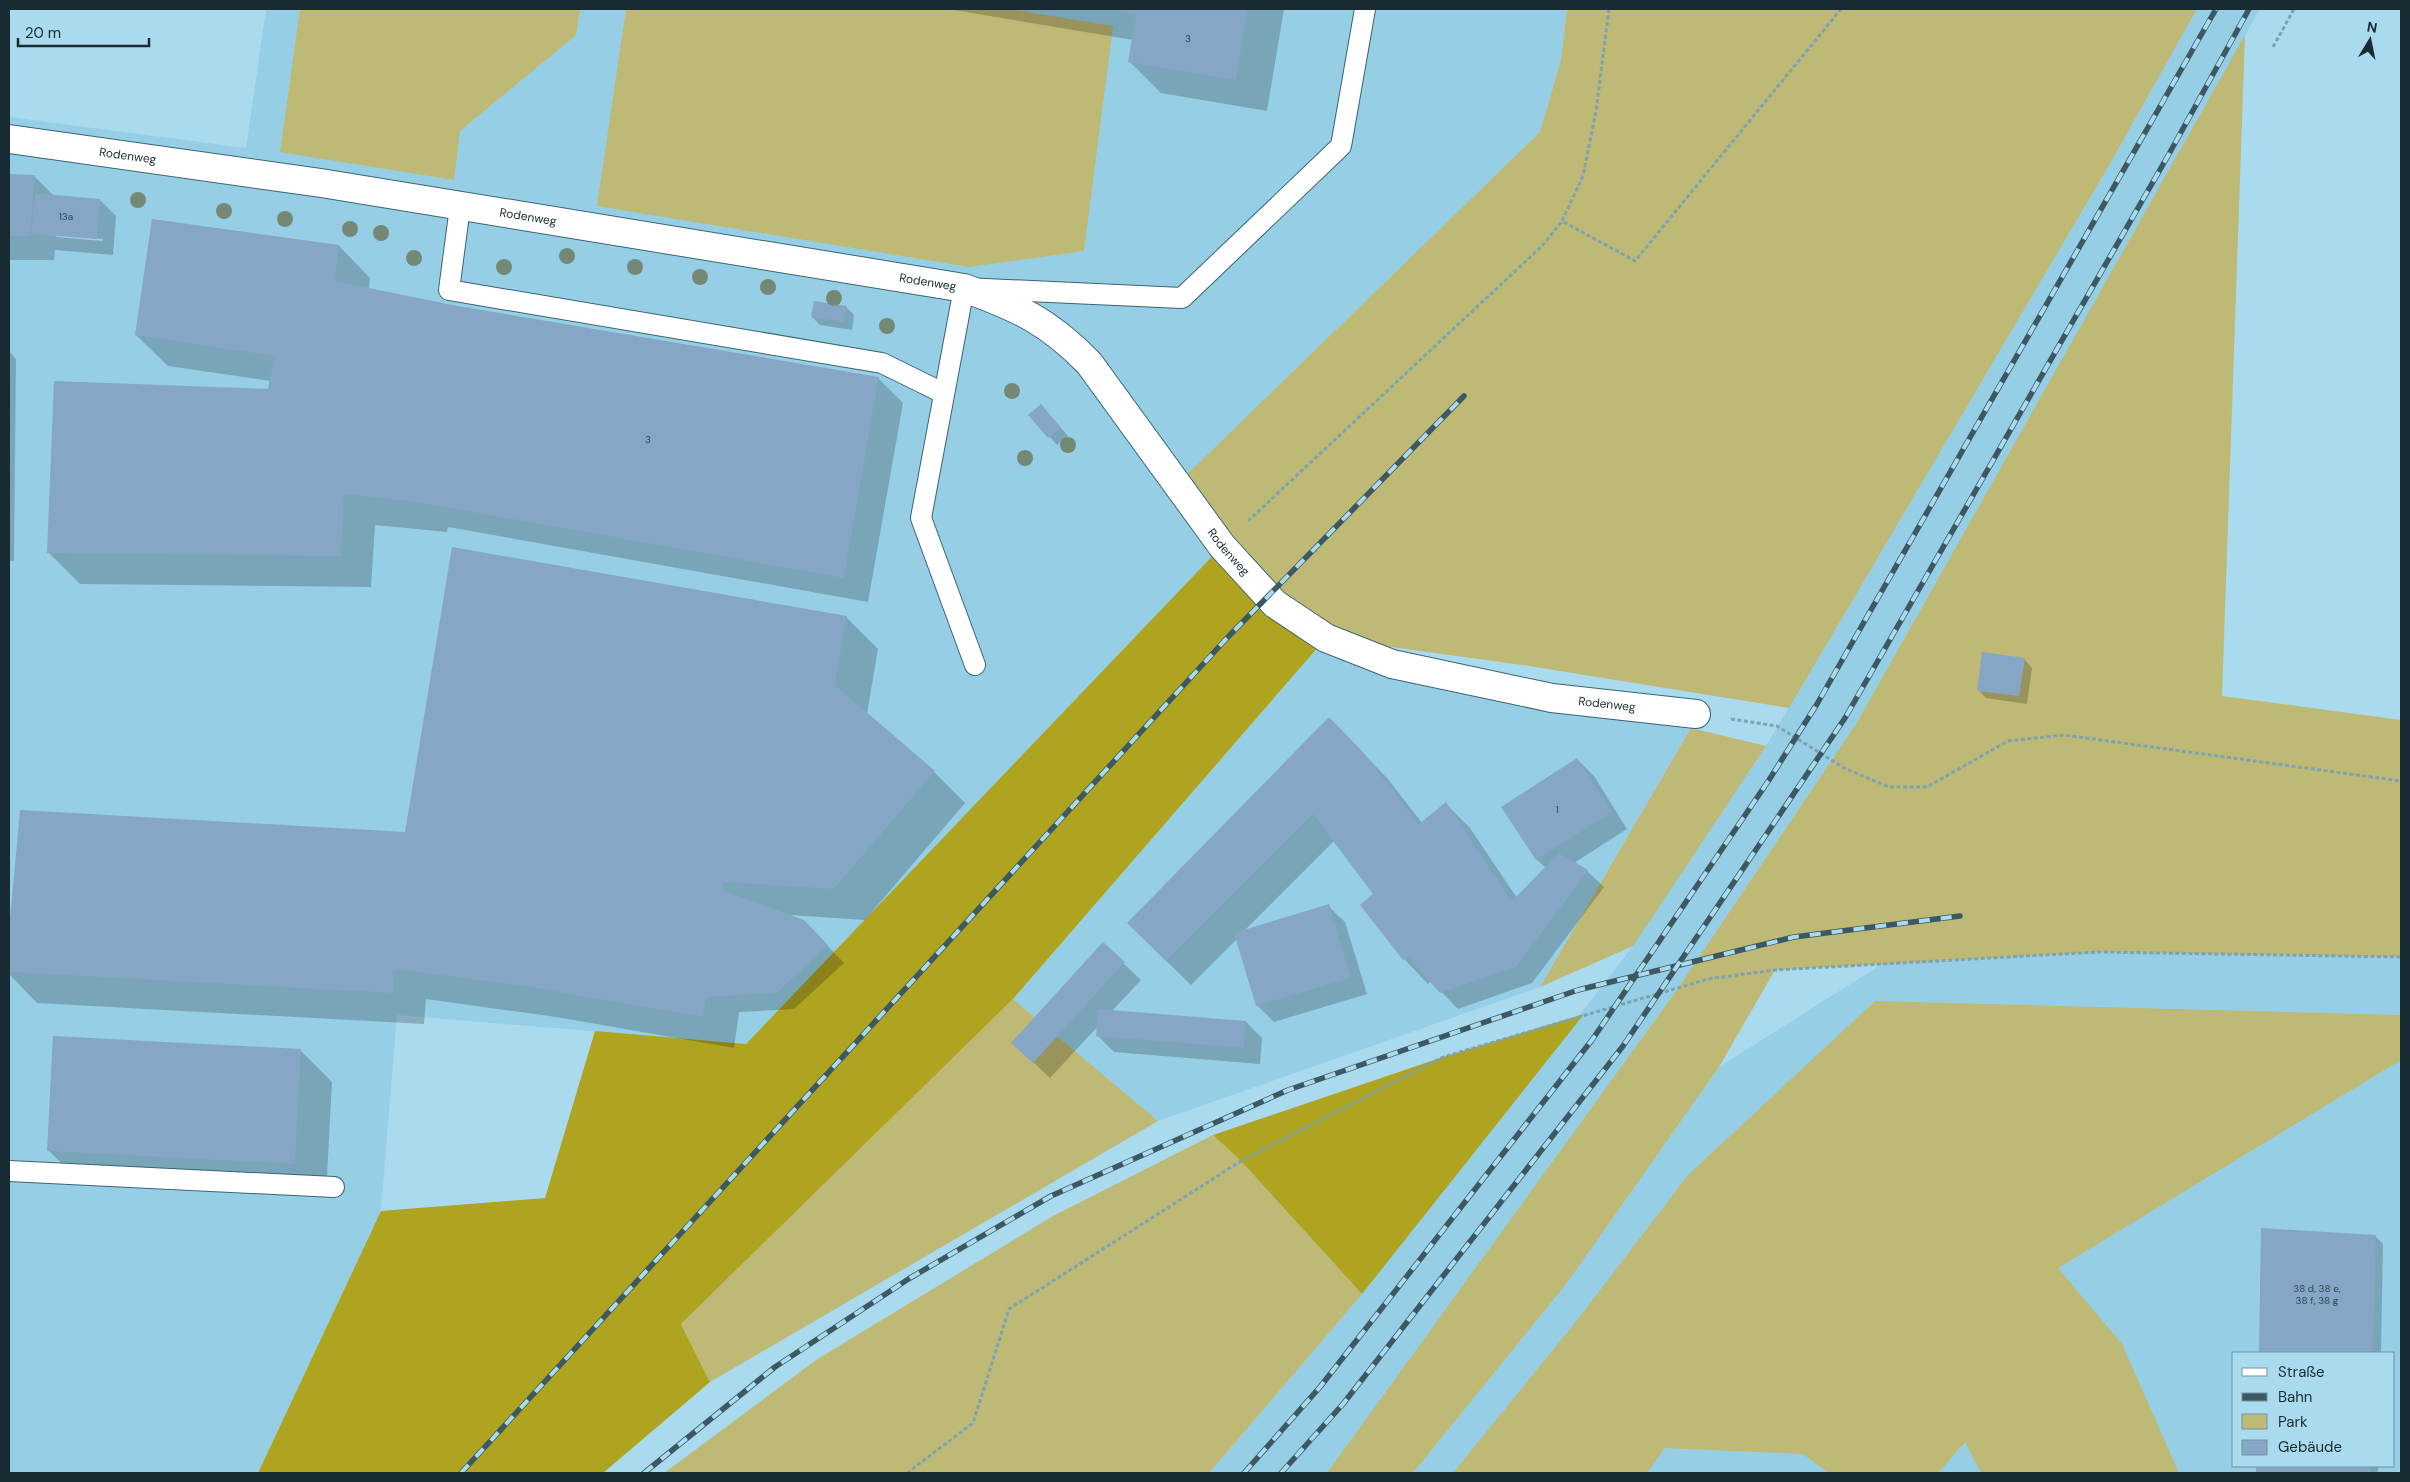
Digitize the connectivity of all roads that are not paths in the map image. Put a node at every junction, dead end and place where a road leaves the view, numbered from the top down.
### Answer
1 (1365, 9) edge
2 (9, 139) edge
3 (460, 207) junction
4 (964, 288) junction
5 (944, 393) junction
6 (975, 665) dead end
7 (1696, 714) road end
8 (9, 1171) edge
9 (334, 1187) dead end

1 - 4 lane
2 - 3 street, Rodenweg
3 - 4 street, Rodenweg
3 - 5 lane
4 - 5 lane
4 - 7 street, Rodenweg
5 - 6 lane
8 - 9 lane

